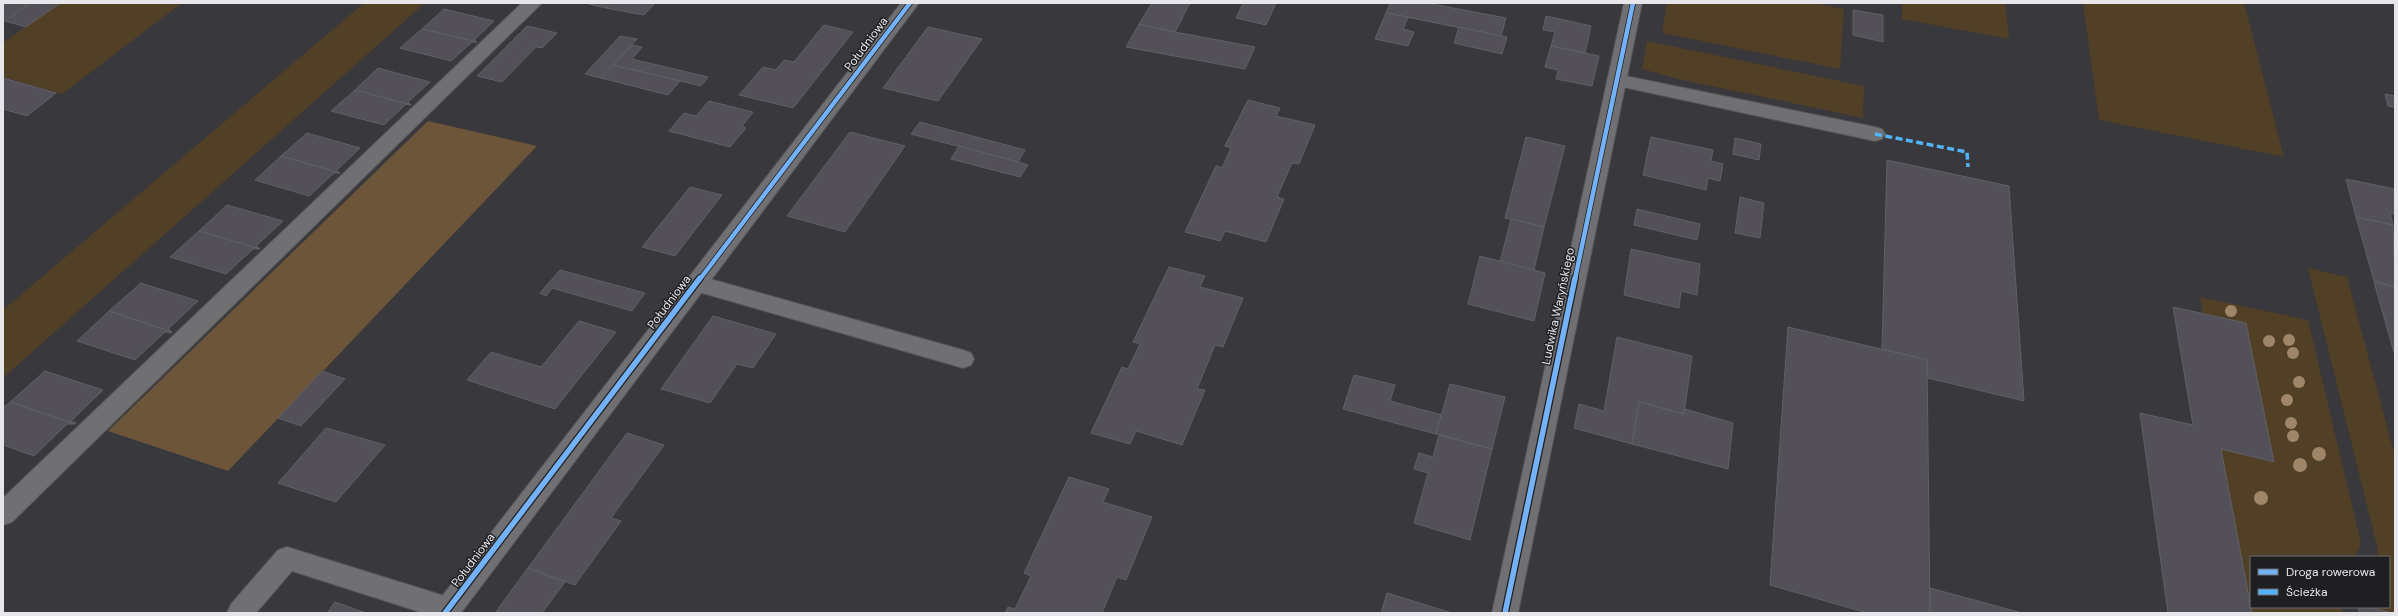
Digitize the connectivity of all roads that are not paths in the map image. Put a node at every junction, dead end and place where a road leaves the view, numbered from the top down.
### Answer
1 (533, 3) edge
2 (910, 3) edge
3 (1633, 3) edge
4 (1616, 80) junction
5 (1875, 134) dead end
6 (696, 283) junction
7 (963, 359) dead end
8 (3, 514) edge
9 (446, 611) edge
10 (240, 613) edge
11 (1504, 613) edge

1 - 8 street
2 - 6 street, Południowa
3 - 4 street, Ludwika Waryńskiego
4 - 5 street
4 - 11 street, Ludwika Waryńskiego
6 - 7 street
6 - 9 street, Południowa
9 - 10 street

